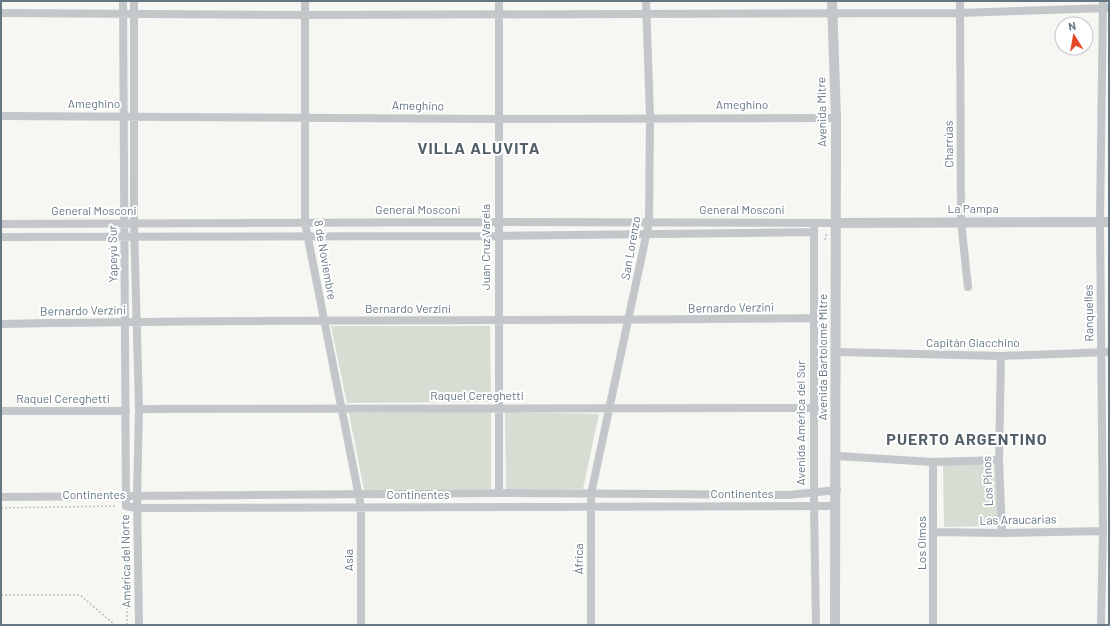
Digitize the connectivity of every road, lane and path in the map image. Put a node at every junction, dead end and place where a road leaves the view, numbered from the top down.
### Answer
1 (123, 1) edge
2 (134, 1) edge
3 (305, 1) edge
4 (499, 1) edge
5 (646, 1) edge
6 (832, 1) edge
7 (960, 1) edge
8 (1105, 6) edge
9 (832, 12) junction
10 (1, 13) edge
11 (134, 13) junction
12 (499, 13) junction
13 (646, 13) junction
14 (960, 13) junction
15 (123, 14) junction
16 (305, 15) junction
17 (1, 116) edge
18 (123, 117) junction
19 (134, 117) junction
20 (306, 117) junction
21 (650, 117) junction
22 (836, 118) junction
23 (497, 119) junction
24 (814, 221) junction
25 (962, 221) junction
26 (497, 222) junction
27 (649, 222) junction
28 (1104, 222) edge
29 (124, 223) junction
30 (134, 223) junction
31 (305, 223) junction
32 (836, 223) junction
33 (1, 224) edge
34 (814, 232) junction
35 (648, 235) junction
36 (498, 236) junction
37 (1, 237) edge
38 (125, 237) junction
39 (136, 237) junction
40 (307, 237) junction
41 (968, 287) dead end
42 (814, 318) junction
43 (498, 321) junction
44 (628, 321) junction
45 (125, 322) junction
46 (137, 322) junction
47 (324, 322) junction
48 (1, 324) edge
49 (837, 352) junction
50 (1106, 352) edge
51 (1000, 356) junction
52 (498, 408) junction
53 (815, 408) junction
54 (138, 409) junction
55 (342, 409) junction
56 (609, 410) junction
57 (1, 411) edge
58 (126, 411) junction
59 (836, 456) junction
60 (999, 460) junction
61 (933, 462) junction
62 (837, 490) junction
63 (814, 492) junction
64 (499, 493) junction
65 (591, 494) junction
66 (359, 495) junction
67 (126, 496) junction
68 (1, 497) edge
69 (137, 497) junction
70 (126, 506) junction
71 (590, 506) junction
72 (814, 506) junction
73 (836, 506) junction
74 (361, 507) junction
75 (1, 508) edge
76 (137, 508) junction
77 (1103, 531) junction
78 (934, 532) junction
79 (1002, 533) junction
80 (1, 595) edge
81 (115, 625) edge
82 (126, 625) edge
83 (139, 625) edge
84 (361, 625) edge
85 (591, 625) edge
86 (816, 625) edge
87 (835, 625) edge
88 (934, 625) edge
89 (1101, 625) edge

1 - 15 street, Yapeyú Sur
2 - 11 street, Yapeyú Sur
3 - 16 street, 8 de Noviembre
4 - 12 street, Juan Cruz Varela
5 - 13 street, San Lorenzo
6 - 9 street, Avenida Mitre
7 - 14 street, Charrúas
8 - 14 street
8 - 28 street, Ranquelles
9 - 13 street
9 - 14 street
9 - 22 street, Avenida Mitre
10 - 15 street
11 - 15 street
11 - 16 street
11 - 19 street, Yapeyú Sur
12 - 13 street
12 - 16 street
12 - 23 street, Juan Cruz Varela
13 - 21 street, San Lorenzo
14 - 25 street, Charrúas
15 - 18 street, Yapeyú Sur
16 - 20 street, 8 de Noviembre
17 - 18 street, Ameghino
18 - 19 street, Ameghino
18 - 29 street, Yapeyú Sur
19 - 20 street, Ameghino
19 - 30 street, Yapeyú Sur
20 - 23 street, Ameghino
20 - 31 street, 8 de Noviembre
21 - 22 street, Ameghino
21 - 23 street, Ameghino
21 - 27 street, San Lorenzo
22 - 32 street, Avenida Mitre
23 - 26 street, Juan Cruz Varela
24 - 27 street, General Mosconi
24 - 32 street, General Mosconi
24 - 34 street, Avenida América del Sur
25 - 28 street, La Pampa
25 - 32 street, La Pampa
25 - 41 street, Charrúas
26 - 27 street, General Mosconi
26 - 31 street, General Mosconi
26 - 36 street, Juan Cruz Varela
27 - 35 street, San Lorenzo
28 - 50 street, Ranquelles
29 - 30 street, General Mosconi
29 - 33 street, General Mosconi
29 - 38 street, Yapeyú Sur
30 - 31 street, General Mosconi
30 - 39 street, Yapeyú Sur
31 - 40 street, 8 de Noviembre
32 - 49 street, Avenida Bartolomé Mitre
34 - 35 street, General Mosconi
34 - 42 street, Avenida América del Sur
35 - 36 street, General Mosconi
35 - 44 street, San Lorenzo
36 - 40 street, General Mosconi
36 - 43 street, Juan Cruz Varela
37 - 38 street, General Mosconi
38 - 39 street, General Mosconi
38 - 45 street, Yapeyú Sur
39 - 40 street, General Mosconi
39 - 46 street, Yapeyú Sur
40 - 47 street, 8 de Noviembre
42 - 44 street, Bernardo Verzini
42 - 53 street, Avenida América del Sur
43 - 44 street, Bernardo Verzini
43 - 47 street, Bernardo Verzini
43 - 52 street, Juan Cruz Varela
44 - 56 street, San Lorenzo
45 - 46 street, Bernardo Verzini
45 - 48 street, Bernardo Verzini
45 - 58 street, Yapeyú Sur
46 - 47 street, Bernardo Verzini
46 - 54 street, Yapeyú Sur
47 - 55 street, 8 de Noviembre
49 - 51 street, Capitán Giacchino
49 - 59 street, Avenida Bartolomé Mitre
50 - 51 street, Capitán Giacchino
50 - 77 street, Ranquelles
51 - 60 street, Los Pinos
52 - 55 street, Raquel Cereghetti
52 - 56 street, Raquel Cereghetti
52 - 64 street, Juan Cruz Varela
53 - 56 street, Raquel Cereghetti
53 - 63 street, Avenida América del Sur
54 - 55 street, Raquel Cereghetti
54 - 69 street, Yapeyú Sur
55 - 66 street, 8 de Noviembre
56 - 65 street, San Lorenzo
57 - 58 street, Raquel Cereghetti
58 - 67 street, Yapeyú Sur
59 - 61 street
59 - 62 street, Avenida Bartolomé Mitre
60 - 61 street
60 - 79 street, Los Pinos
61 - 78 street, Los Olmos
62 - 63 street, Continentes
62 - 73 street
63 - 65 street, Continentes
63 - 72 street, Avenida América del Sur
64 - 65 street, Continentes
64 - 66 street, Continentes
65 - 71 street, África
66 - 69 street, Continentes
66 - 74 street, Asia
67 - 68 street, Continentes
67 - 69 street, Continentes
67 - 70 street, Yapeyú Sur
69 - 76 street, América del Norte
70 - 75 path, Continentes
70 - 76 street, Continentes
70 - 82 path, América del Norte
71 - 72 street, Continentes
71 - 74 street, Continentes
71 - 85 street, África
72 - 73 street, Continentes
72 - 86 street, Avenida América del Sur
73 - 87 street
74 - 76 street, Continentes
74 - 84 street, Asia
76 - 83 street, América del Norte
77 - 79 street, Las Araucarias
77 - 89 street, Ranquelles
78 - 79 street, Las Araucarias
78 - 88 street, Los Olmos
80 - 81 path

